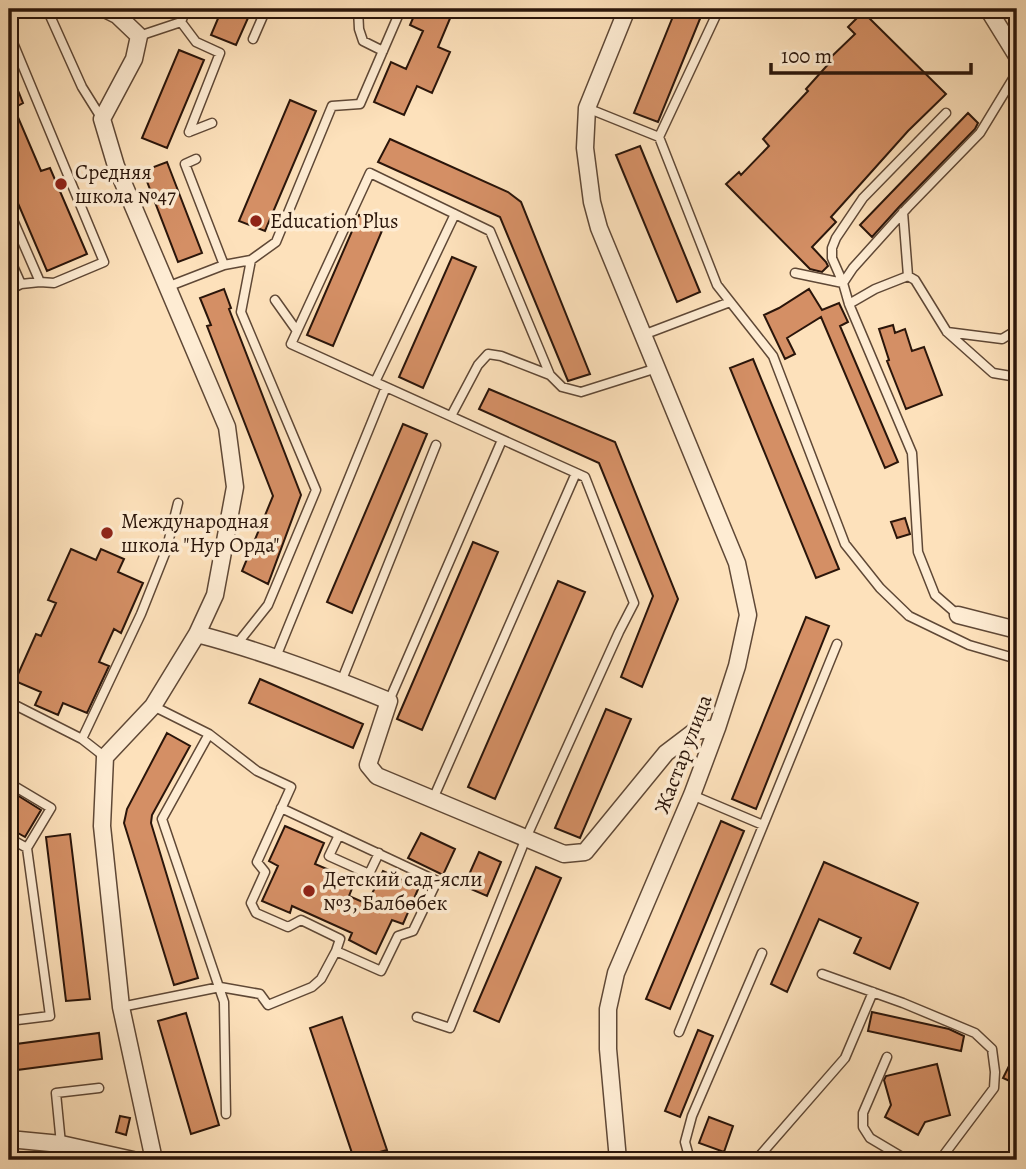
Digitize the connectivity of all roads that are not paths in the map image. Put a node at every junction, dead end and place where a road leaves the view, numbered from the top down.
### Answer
1 (47, 9) edge
2 (105, 9) edge
3 (186, 9) edge
4 (266, 9) edge
5 (358, 9) edge
6 (401, 9) edge
7 (719, 9) edge
8 (988, 9) edge
9 (623, 10) edge
10 (181, 22) junction
11 (9, 33) edge
12 (139, 36) junction
13 (253, 39) dead end
14 (383, 51) junction
15 (1017, 56) edge
16 (1017, 72) edge
17 (587, 108) junction
18 (946, 113) dead end
19 (102, 119) junction
20 (212, 123) dead end
21 (659, 137) junction
22 (196, 159) dead end
23 (904, 212) junction
24 (455, 214) junction
25 (9, 222) edge
26 (9, 257) edge
27 (251, 260) junction
28 (224, 265) junction
29 (795, 274) dead end
30 (908, 276) junction
31 (40, 282) junction
32 (843, 283) junction
33 (20, 284) junction
34 (167, 287) junction
35 (9, 290) edge
36 (275, 300) dead end
37 (730, 302) junction
38 (849, 304) junction
39 (1017, 330) edge
40 (297, 331) junction
41 (947, 332) junction
42 (643, 335) junction
43 (657, 368) junction
44 (550, 375) junction
45 (1017, 377) edge
46 (374, 382) junction
47 (386, 387) junction
48 (451, 416) junction
49 (502, 439) junction
50 (436, 445) dead end
51 (576, 473) junction
52 (178, 503) dead end
53 (958, 615) joint
54 (1017, 630) edge
55 (197, 634) junction
56 (237, 644) junction
57 (837, 644) dead end
58 (276, 657) junction
59 (1017, 659) edge
60 (341, 682) junction
61 (389, 701) junction
62 (13, 704) dead end
63 (153, 706) junction
64 (718, 728) junction
65 (209, 734) junction
66 (82, 739) junction
67 (105, 757) junction
68 (9, 783) edge
69 (692, 795) junction
70 (433, 799) junction
71 (281, 808) junction
72 (762, 825) junction
73 (339, 835) junction
74 (9, 838) edge
75 (526, 838) junction
76 (27, 848) junction
77 (379, 853) junction
78 (336, 951) junction
79 (762, 953) dead end
80 (822, 975) dead end
81 (220, 987) junction
82 (873, 992) junction
83 (121, 1007) junction
84 (417, 1017) dead end
85 (9, 1021) edge
86 (679, 1032) dead end
87 (887, 1058) dead end
88 (99, 1088) dead end
89 (226, 1114) dead end
90 (9, 1139) edge
91 (61, 1144) junction
92 (133, 1160) edge
93 (154, 1160) edge
94 (618, 1160) edge
95 (690, 1160) edge
96 (755, 1160) edge
97 (907, 1160) edge
98 (940, 1160) edge

1 - 19 lane
2 - 12 street
3 - 10 lane
4 - 13 lane
5 - 14 lane
6 - 14 lane
7 - 21 lane
8 - 15 street
9 - 17 street, Жастар улица
10 - 12 lane
10 - 20 lane
11 - 31 lane
12 - 19 street
14 - 27 lane
16 - 23 lane
17 - 21 lane
17 - 42 street, Жастар улица
18 - 32 lane
19 - 34 street
21 - 37 lane
22 - 28 lane
23 - 30 lane
23 - 32 lane
24 - 40 lane
24 - 44 lane
24 - 46 lane
25 - 31 lane
26 - 33 lane
27 - 28 lane
27 - 56 lane
28 - 34 lane
29 - 32 lane
30 - 38 lane
30 - 41 lane
31 - 33 lane
32 - 38 lane
33 - 35 lane
34 - 55 street
36 - 40 lane
37 - 42 lane
37 - 59 lane
38 - 53 lane
39 - 41 lane
40 - 46 lane
41 - 45 lane
42 - 43 street, Жастар улица
43 - 44 lane
43 - 64 street, Жастар улица
44 - 48 lane
46 - 47 lane
47 - 48 lane
47 - 58 lane
48 - 49 lane
49 - 51 lane
49 - 61 lane
50 - 60 lane
51 - 70 lane
51 - 75 lane
52 - 66 lane
53 - 54 street
55 - 56 street
55 - 63 street
56 - 58 street
57 - 72 lane
58 - 60 street
60 - 61 street
61 - 70 street
62 - 66 lane
63 - 65 lane
63 - 67 street
64 - 69 street, Жастар улица
64 - 75 street
65 - 71 lane
65 - 81 lane
66 - 67 lane
67 - 83 street
68 - 76 lane
69 - 72 lane
69 - 94 street, Жастар улица
70 - 75 street
71 - 73 lane
71 - 78 lane
72 - 86 lane
73 - 77 lane
73 - 77 lane
74 - 76 lane
75 - 84 lane
76 - 85 lane
77 - 78 lane
78 - 81 lane
79 - 95 lane
80 - 82 lane
81 - 83 lane
81 - 89 lane
82 - 96 lane
82 - 98 lane
83 - 93 street
87 - 97 lane
88 - 91 lane
90 - 91 street
91 - 92 street

